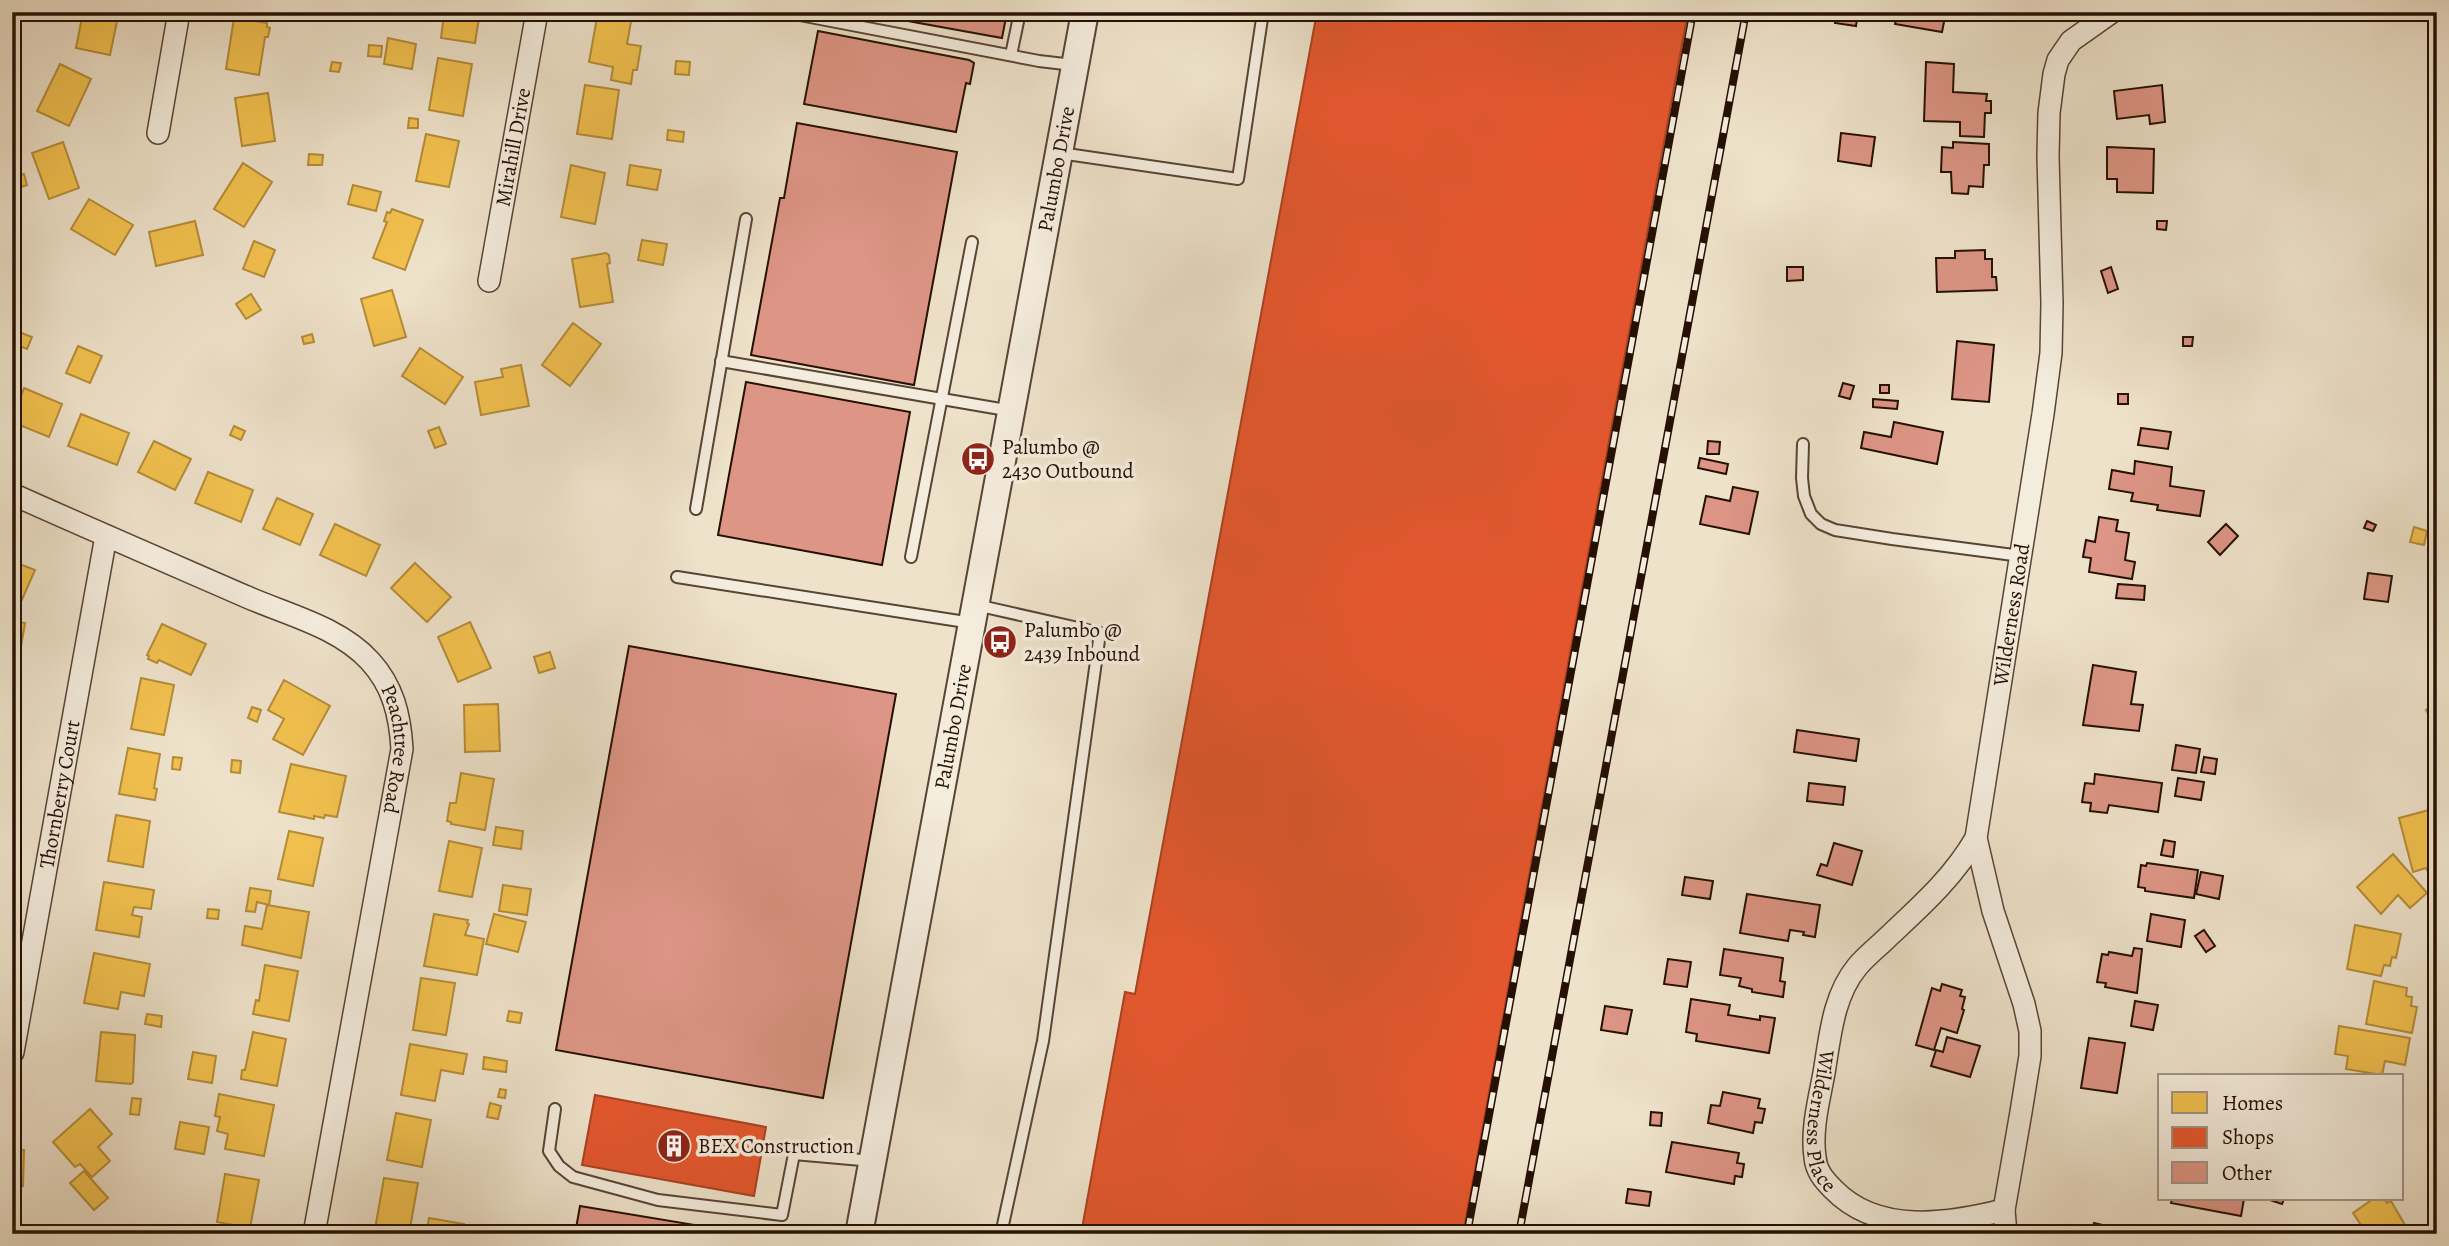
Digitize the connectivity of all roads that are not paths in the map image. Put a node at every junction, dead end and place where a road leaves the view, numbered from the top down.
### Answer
1 (179, 12) edge
2 (537, 12) edge
3 (783, 12) edge
4 (1020, 12) edge
5 (1085, 12) edge
6 (1263, 12) edge
7 (2112, 12) edge
8 (806, 14) edge
9 (1012, 55) junction
10 (1076, 66) junction
11 (158, 133) dead end
12 (1060, 153) junction
13 (746, 219) dead end
14 (972, 242) dead end
15 (489, 281) dead end
16 (721, 361) junction
17 (943, 399) junction
18 (1012, 411) junction
19 (1803, 443) dead end
20 (12, 494) edge
21 (696, 509) dead end
22 (106, 536) junction
23 (911, 556) dead end
24 (2021, 556) junction
25 (677, 577) dead end
26 (975, 614) junction
27 (1976, 838) junction
28 (13, 1052) edge
29 (555, 1109) dead end
30 (873, 1161) junction
31 (2004, 1210) junction
32 (314, 1234) edge
33 (859, 1234) edge
34 (1001, 1234) edge
35 (2006, 1234) edge

1 - 11 street
2 - 15 street, Mirahill Drive
3 - 8 lane
4 - 9 lane
5 - 10 street, Palumbo Drive
6 - 12 lane
7 - 24 street, Wilderness Road
8 - 9 lane
9 - 10 lane
10 - 12 street, Palumbo Drive
12 - 18 street, Palumbo Drive
13 - 16 lane
14 - 17 lane
16 - 17 lane
16 - 21 lane
17 - 18 lane
17 - 23 lane
18 - 26 street, Palumbo Drive
19 - 24 lane
20 - 22 street, Peachtree Road
22 - 28 street, Thornberry Court
22 - 32 street, Peachtree Road
24 - 27 street, Wilderness Road
25 - 26 lane
26 - 30 street, Palumbo Drive
26 - 34 lane
27 - 31 street, Wilderness Road
27 - 31 street, Wilderness Place
29 - 30 lane
30 - 33 street, Palumbo Drive
31 - 35 street, Wilderness Road

